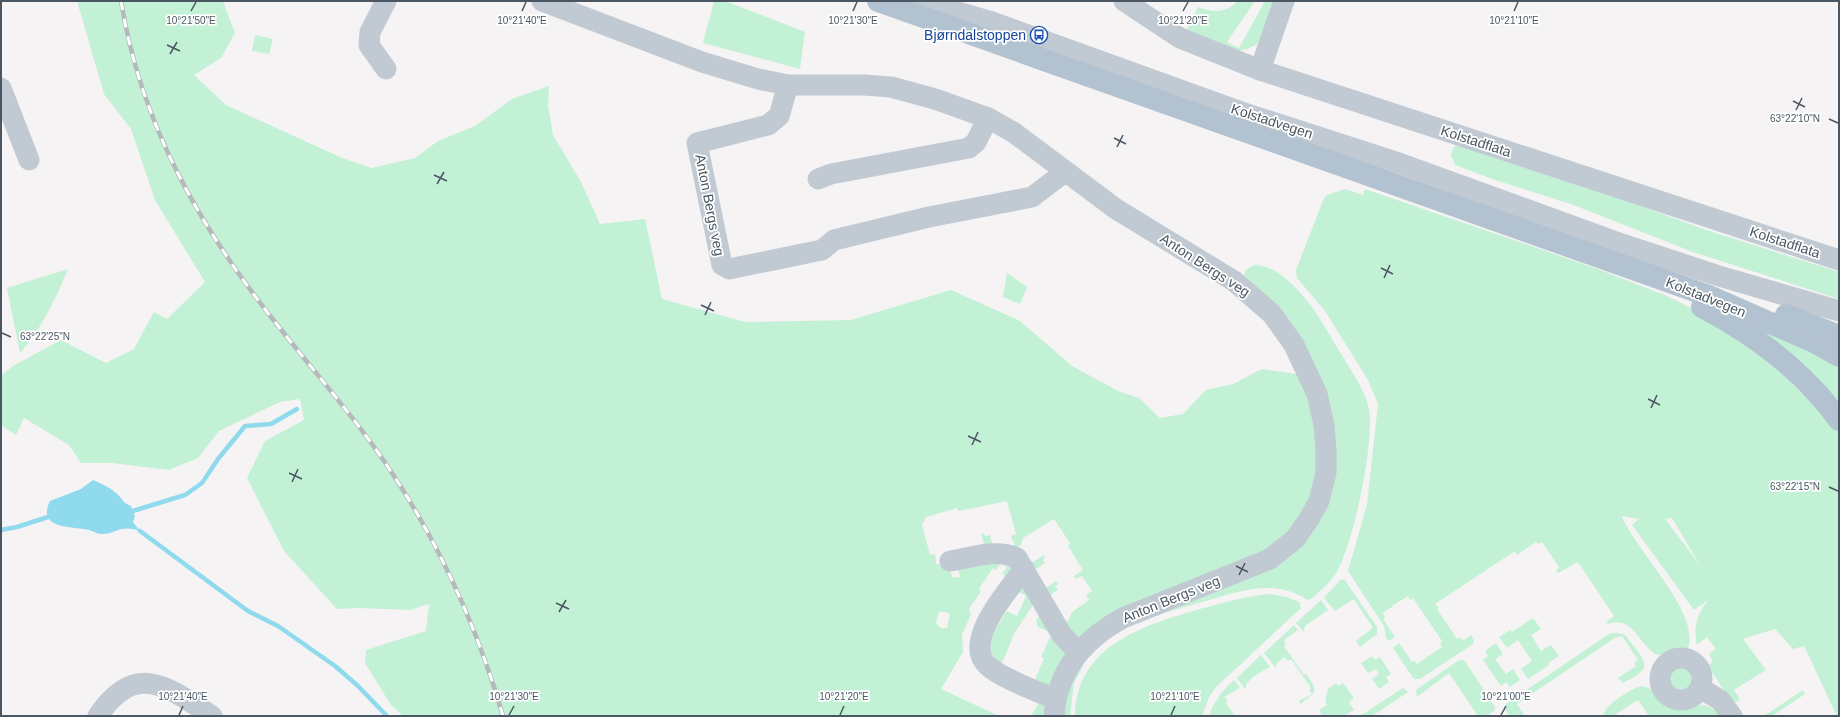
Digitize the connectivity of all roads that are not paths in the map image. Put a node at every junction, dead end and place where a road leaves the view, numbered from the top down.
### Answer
1 (386, 1) edge
2 (542, 1) edge
3 (878, 1) edge
4 (920, 1) edge
5 (1124, 1) edge
6 (1284, 1) edge
7 (386, 70) dead end
8 (1260, 70) junction
9 (788, 85) junction
10 (1, 88) edge
11 (988, 118) junction
12 (29, 160) dead end
13 (1065, 172) junction
14 (818, 179) dead end
15 (1622, 244) junction
16 (1570, 246) junction
17 (1839, 260) edge
18 (1839, 310) edge
19 (1839, 336) edge
20 (1839, 356) edge
21 (1839, 420) edge
22 (950, 561) dead end
23 (1024, 569) junction
24 (1078, 652) junction
25 (1700, 688) dead end
26 (1054, 708) edge
27 (98, 716) edge
28 (212, 716) edge
29 (1732, 716) edge

1 - 7 street
2 - 9 street, Anton Bergs veg
3 - 16 main road, Kolstadvegen
4 - 15 street, Kolstadvegen
5 - 8 street, Kolstadflata
6 - 8 street
8 - 17 street, Kolstadflata
9 - 11 street, Anton Bergs veg
9 - 13 street, Anton Bergs veg
10 - 12 street
11 - 13 street, Anton Bergs veg
11 - 14 street
13 - 24 street, Anton Bergs veg
15 - 16 street
15 - 18 street, Kolstadvegen
16 - 19 main road, Kolstadvegen
16 - 20 main road, Kolstadvegen
16 - 21 main road
22 - 23 street
23 - 24 street
23 - 26 street, Anton Bergs veg
24 - 26 street, Anton Bergs veg
25 - 29 street
27 - 28 street

